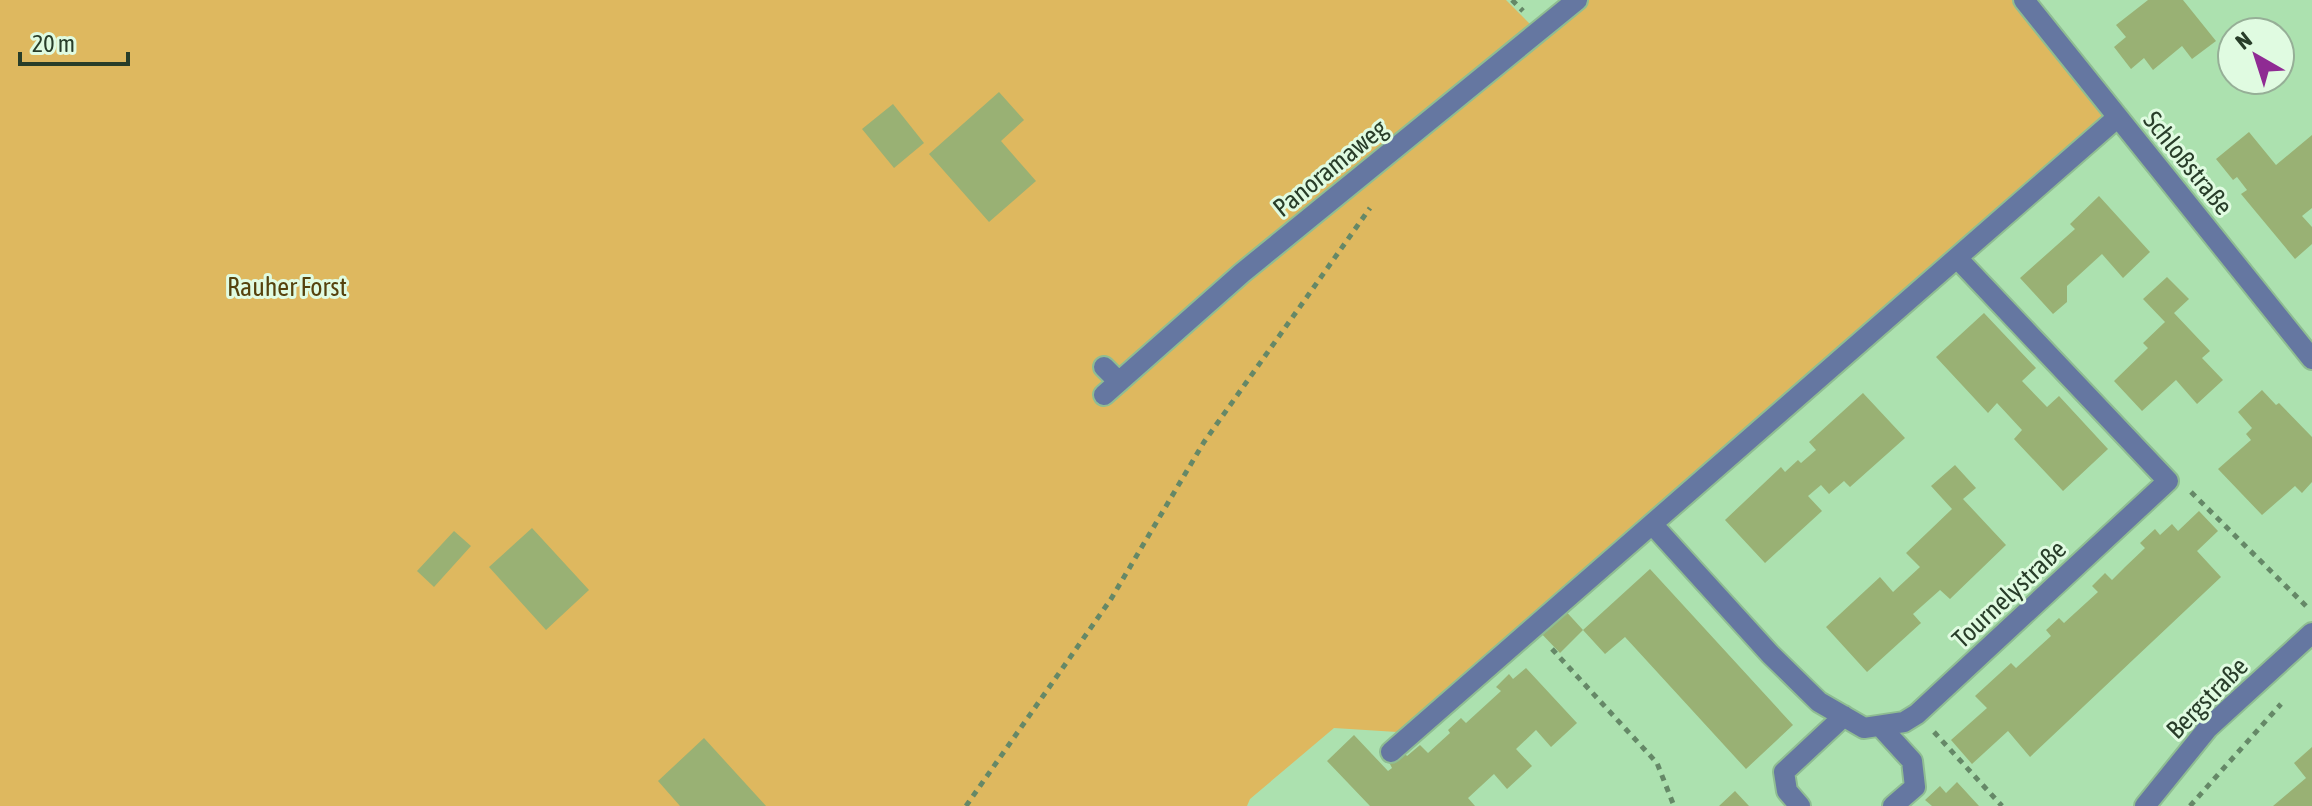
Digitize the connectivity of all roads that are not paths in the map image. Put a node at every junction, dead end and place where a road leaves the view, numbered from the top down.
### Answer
1 (1577, 0) edge
2 (2024, 0) edge
3 (2118, 117) junction
4 (1957, 258) junction
5 (2312, 359) edge
6 (1104, 367) dead end
7 (1652, 524) junction
8 (2312, 633) edge
9 (1844, 716) junction
10 (1880, 726) junction
11 (1391, 752) dead end
12 (1800, 806) edge
13 (1893, 806) edge
14 (2145, 806) edge

1 - 6 street, Panoramaweg
2 - 3 street, Schloßstraße
3 - 4 street
3 - 5 street, Schloßstraße
4 - 7 street
4 - 10 street, Tournelystraße
7 - 9 street
7 - 11 street
8 - 14 street, Bergstraße
9 - 10 street
9 - 12 street
10 - 13 street

